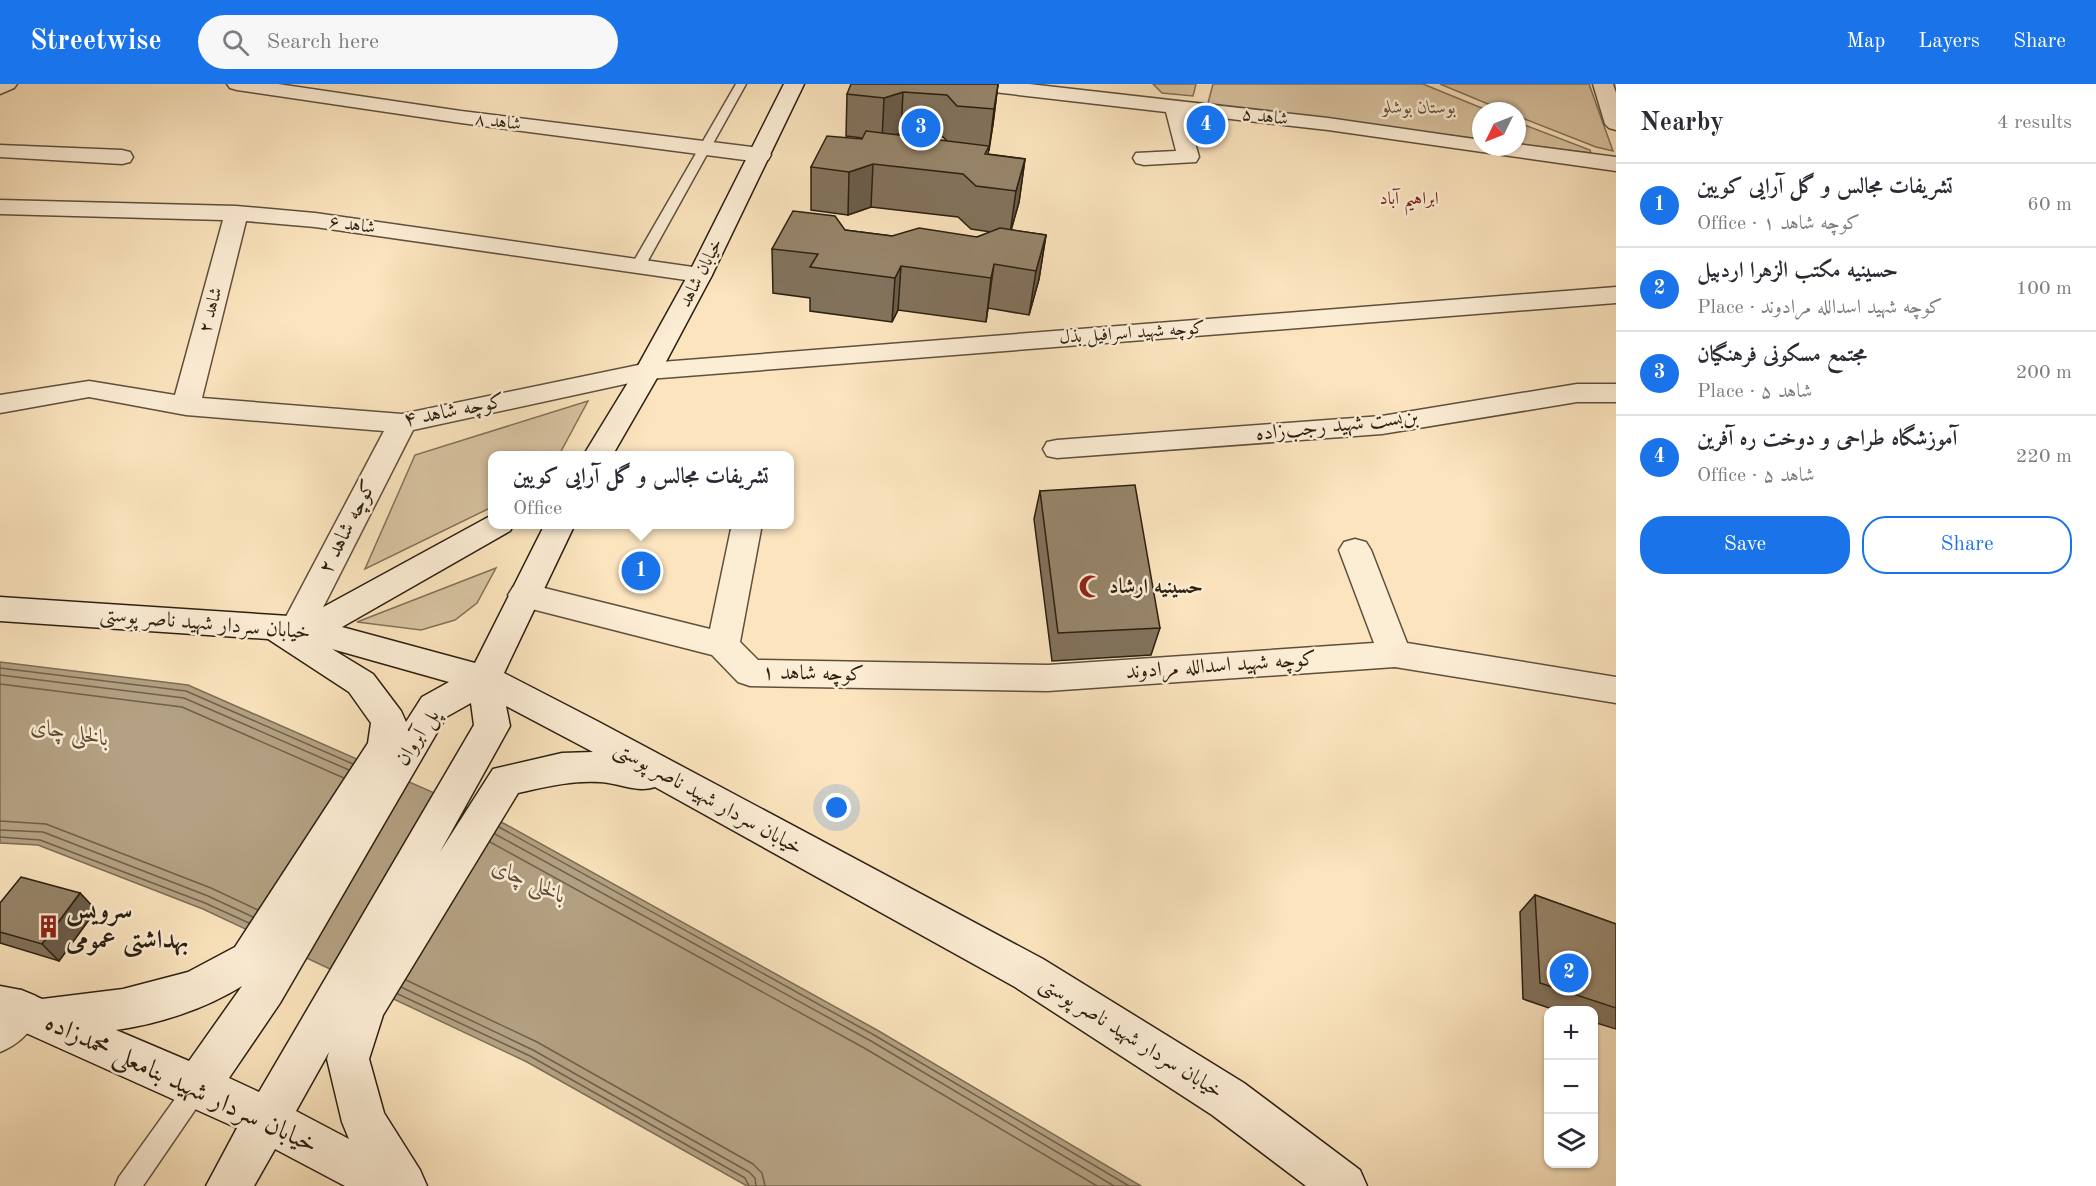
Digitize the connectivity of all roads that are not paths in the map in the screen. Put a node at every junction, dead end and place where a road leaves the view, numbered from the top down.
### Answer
1 (7, 84) edge
2 (237, 84) edge
3 (741, 84) edge
4 (794, 84) edge
5 (976, 84) edge
6 (1604, 84) edge
7 (0, 88) edge
8 (1175, 107) junction
9 (1616, 124) edge
10 (1472, 145) edge
11 (705, 148) junction
12 (0, 151) edge
13 (1526, 152) edge
14 (760, 155) junction
15 (122, 157) dead end
16 (1144, 158) dead end
17 (1616, 164) edge
18 (0, 207) edge
19 (236, 213) junction
20 (638, 266) junction
21 (700, 275) junction
22 (1616, 295) edge
23 (648, 371) junction
24 (1616, 393) edge
25 (0, 404) edge
26 (186, 406) junction
27 (402, 423) junction
28 (1057, 449) dead end
29 (600, 451) edge
30 (491, 529) edge
31 (558, 529) edge
32 (746, 529) edge
33 (1355, 550) dead end
34 (524, 595) junction
35 (0, 609) edge
36 (292, 630) junction
37 (723, 645) junction
38 (1395, 654) junction
39 (1048, 678) joint
40 (484, 679) junction
41 (1616, 690) edge
42 (386, 766) junction
43 (673, 780) junction
44 (476, 793) junction
45 (350, 1003) junction
46 (16, 1017) edge
47 (198, 1086) junction
48 (267, 1120) junction
49 (128, 1186) edge
50 (229, 1186) edge
51 (391, 1186) edge
52 (404, 1186) edge
53 (1344, 1186) edge

1 - 7 street
2 - 11 street, شاهد ۸
3 - 11 lane
4 - 14 street, خیابان شاهد
5 - 8 street, شاهد ۵
6 - 9 street
8 - 10 street, شاهد ۵
8 - 16 street
11 - 14 street, شاهد ۸
11 - 20 lane
12 - 15 street
13 - 17 street
14 - 21 street, خیابان شاهد
18 - 19 street, شاهد ۶
19 - 20 street, شاهد ۶
19 - 26 street, شاهد ۲
20 - 21 street, شاهد ۶
21 - 23 street, خیابان شاهد
22 - 23 street, کوچه شهید اسرافیل بذل
23 - 27 street, کوچه شاهد ۴
23 - 29 street, خیابان شاهد
24 - 28 street, بن‌بست شهید رجب‌زاده
25 - 26 street, کوچه شاهد ۴
26 - 27 street, کوچه شاهد ۴
27 - 36 street, کوچه شاهد ۲
30 - 36 street
31 - 34 street
32 - 37 street
33 - 38 street
34 - 37 street
34 - 40 street
35 - 36 street, خیابان سردار شهید ناصر پوستی
36 - 40 street, خیابان سردار شهید ناصر پوستی
36 - 42 street
37 - 39 street, کوچه شاهد ۱
38 - 39 street, کوچه شهید اسدالله مرادوند
38 - 41 street, کوچه شهید اسدالله مرادوند
40 - 42 street, پل آبروان
40 - 43 street, خیابان سردار شهید ناصر پوستی
40 - 44 street
42 - 46 street
42 - 47 street, پل آبروان
43 - 44 street
43 - 53 street, خیابان سردار شهید ناصر پوستی
44 - 45 street
45 - 48 street
45 - 52 street
46 - 47 street, خیابان سردار شهید بنامعلی محمدزاده
47 - 48 street, خیابان سردار شهید بنامعلی محمدزاده
47 - 49 lane
48 - 50 street
48 - 51 street, خیابان سردار شهید بنامعلی محمدزاده

